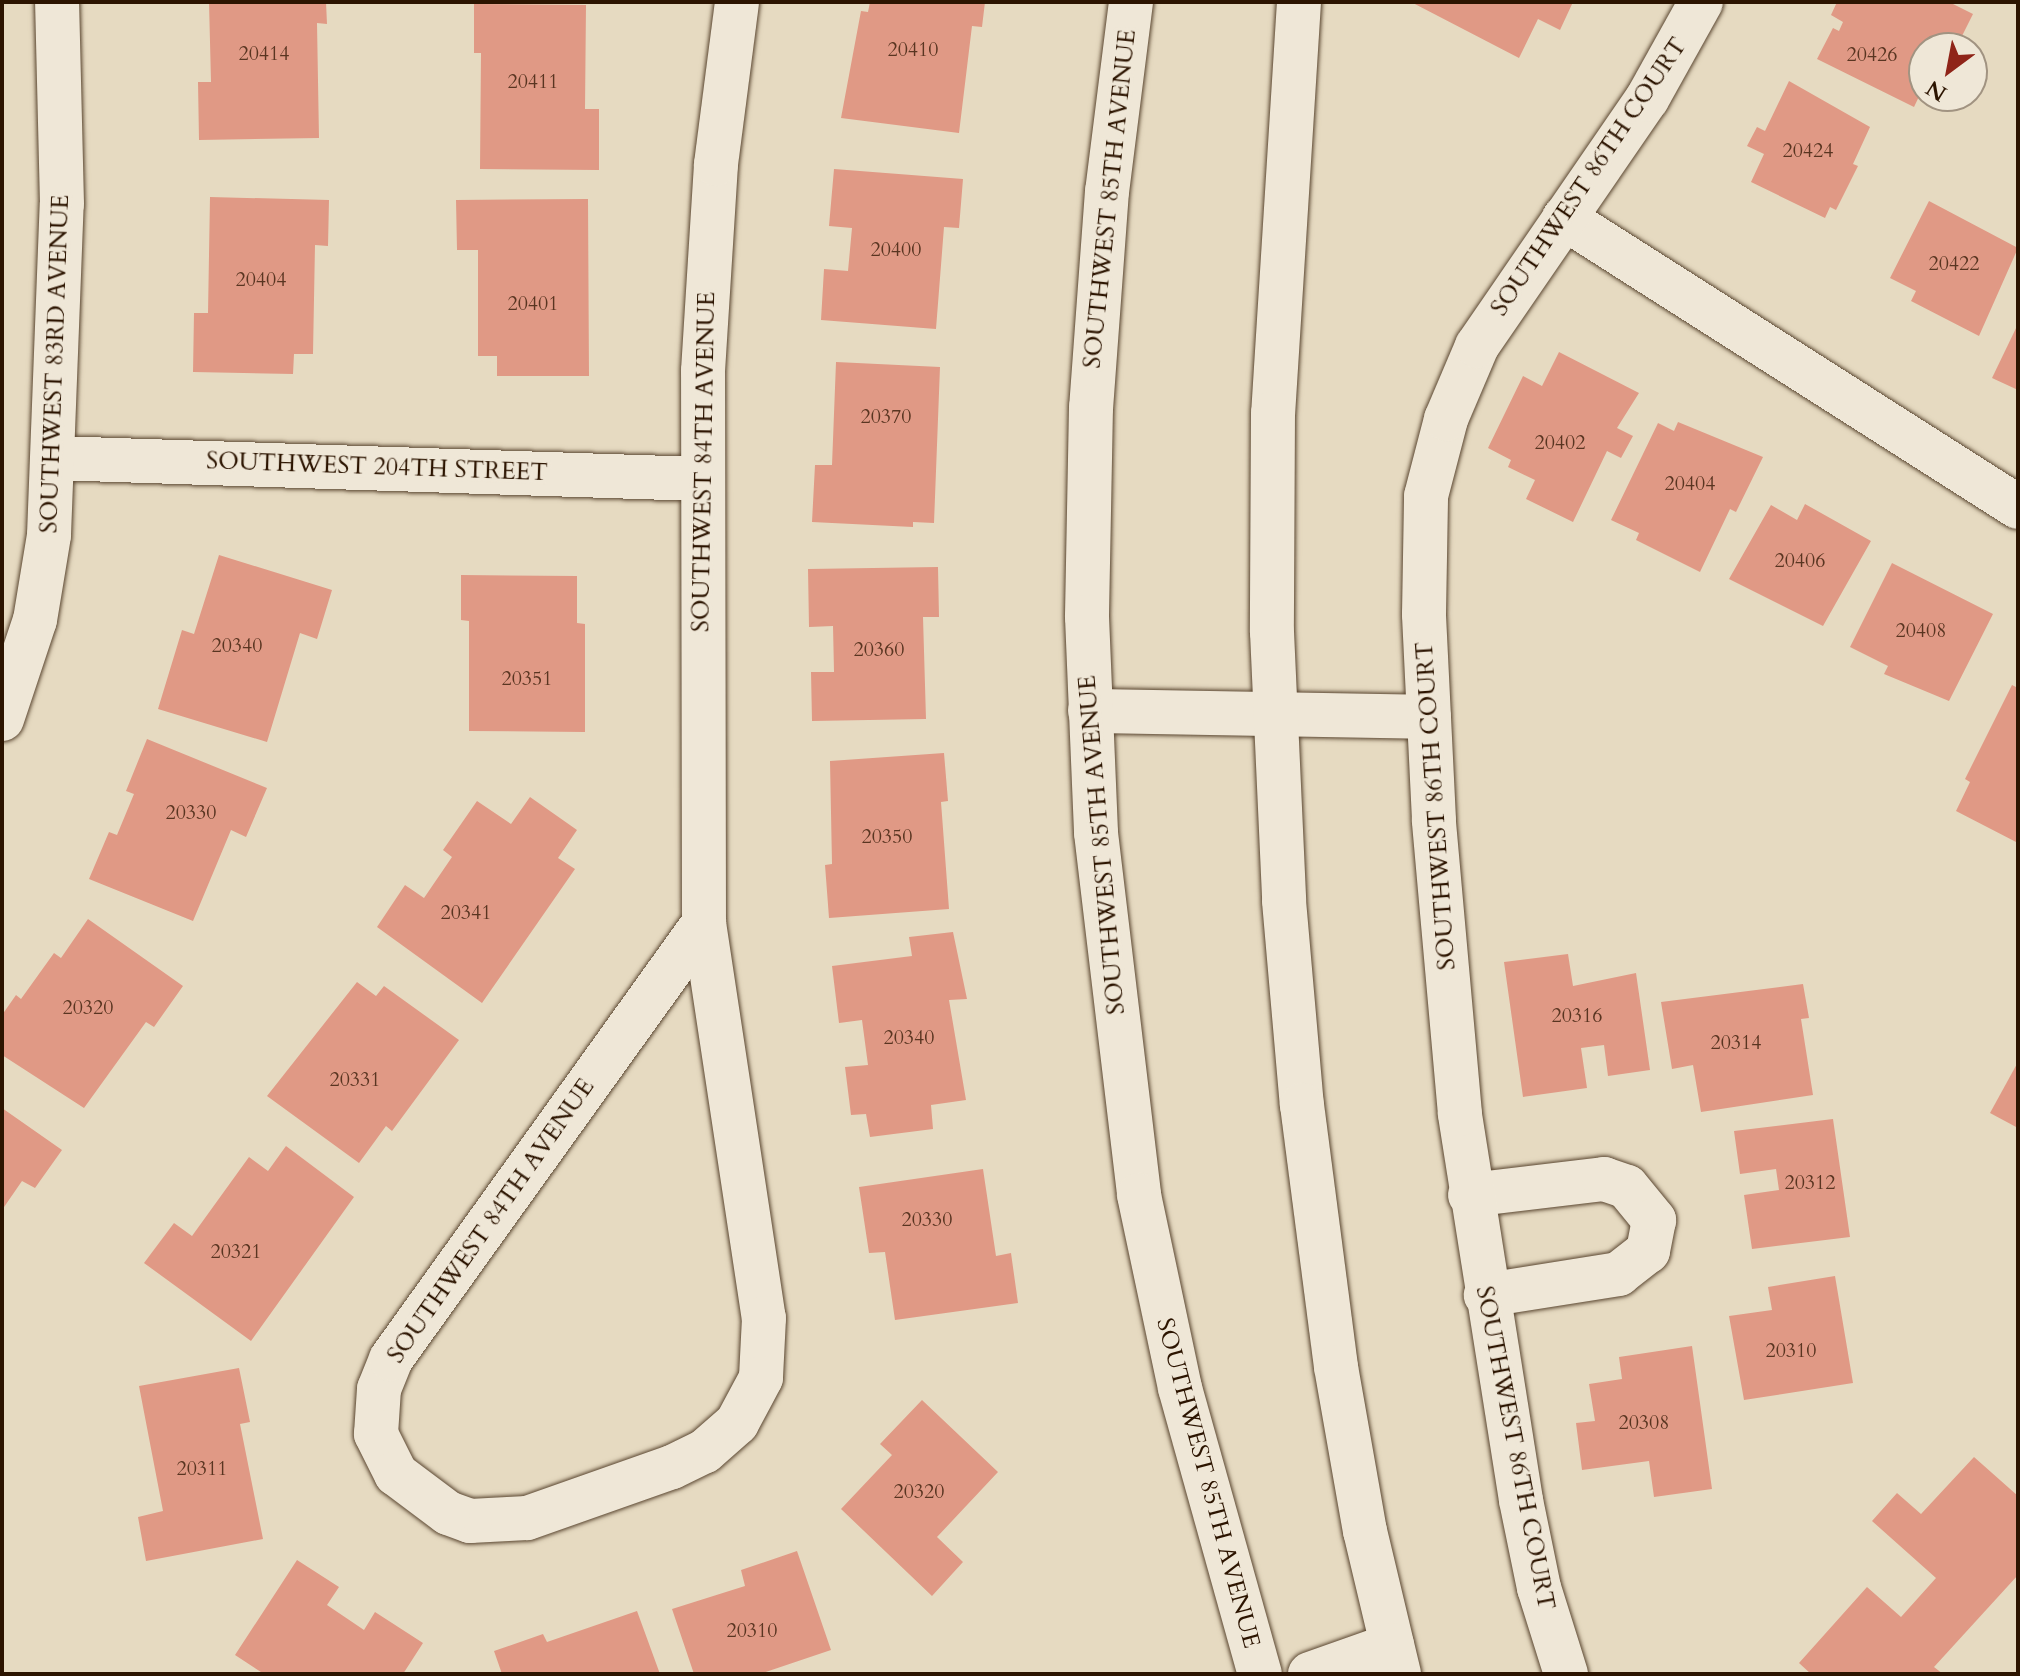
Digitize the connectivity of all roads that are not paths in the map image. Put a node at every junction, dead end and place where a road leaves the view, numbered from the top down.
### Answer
1 (57, 2) edge
2 (737, 2) edge
3 (1131, 2) edge
4 (1299, 2) edge
5 (1701, 2) edge
6 (1564, 218) junction
7 (54, 458) junction
8 (699, 479) junction
9 (2018, 507) edge
10 (1090, 711) junction
11 (1274, 717) junction
12 (1429, 717) junction
13 (2, 719) edge
14 (704, 923) junction
15 (1470, 1195) junction
16 (1486, 1295) junction
17 (1396, 1660) edge
18 (1260, 1674) edge
19 (1310, 1674) edge
20 (1566, 1674) edge

1 - 7 street, SOUTHWEST 83RD AVENUE
2 - 8 street, SOUTHWEST 84TH AVENUE
3 - 10 street, SOUTHWEST 85TH AVENUE
4 - 11 street
5 - 6 street, SOUTHWEST 86TH COURT
6 - 9 street
6 - 12 street, SOUTHWEST 86TH COURT
7 - 8 street, SOUTHWEST 204TH STREET
7 - 13 street, SOUTHWEST 83RD AVENUE
8 - 14 street, SOUTHWEST 84TH AVENUE
10 - 11 street
10 - 18 street, SOUTHWEST 85TH AVENUE
11 - 12 street
11 - 17 street
12 - 15 street, SOUTHWEST 86TH COURT
14 - 14 street, SOUTHWEST 84TH AVENUE
15 - 16 street, SOUTHWEST 86TH COURT
15 - 16 street
16 - 20 street, SOUTHWEST 86TH COURT
17 - 19 street

